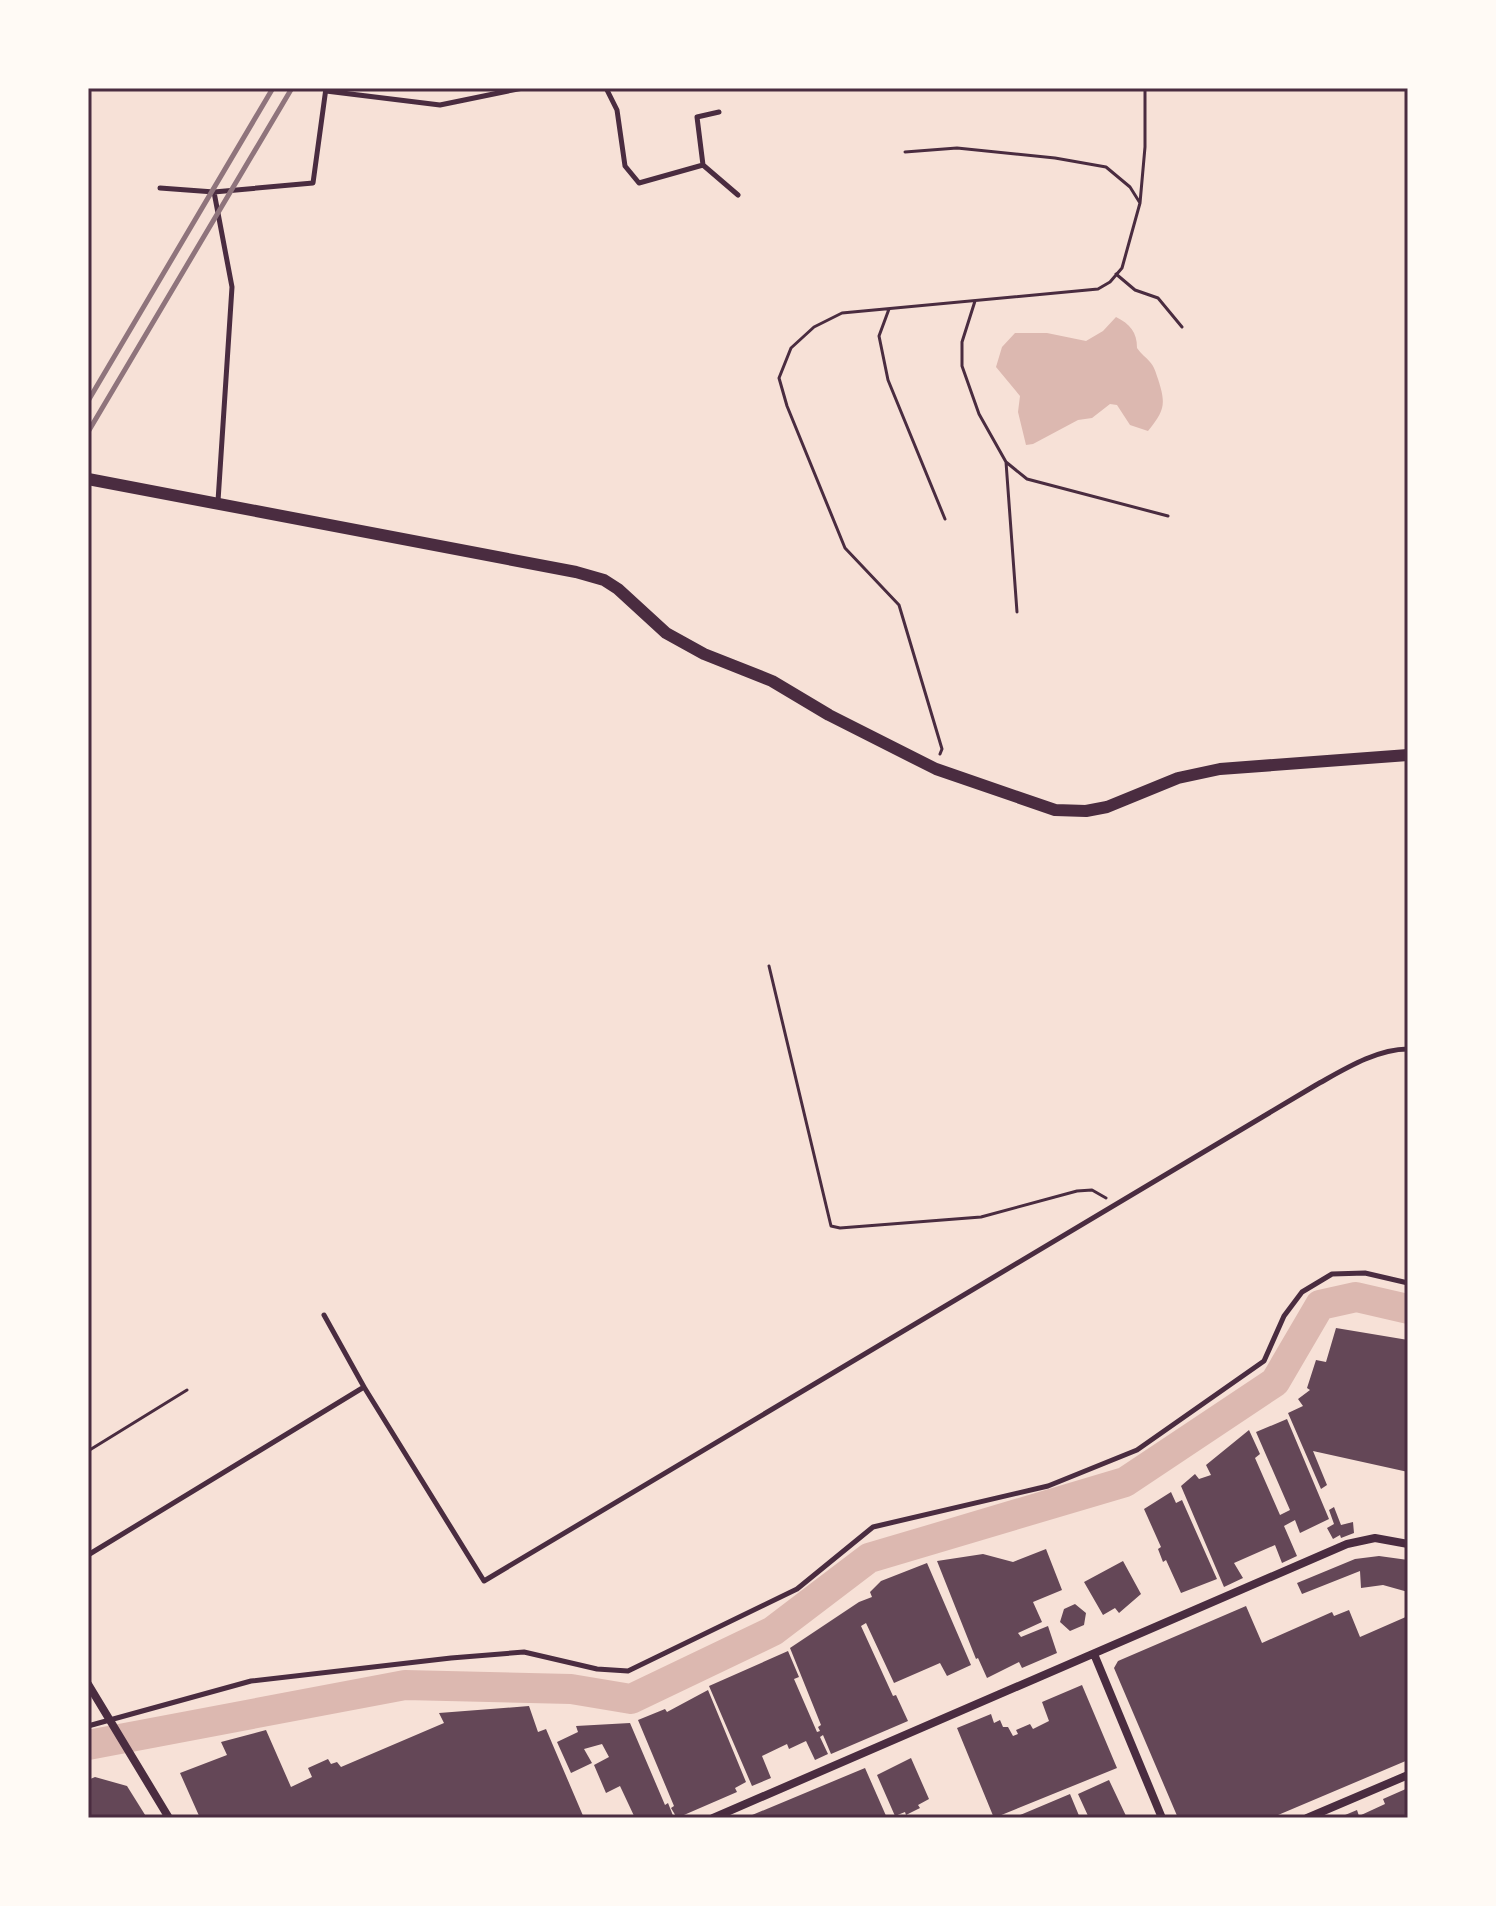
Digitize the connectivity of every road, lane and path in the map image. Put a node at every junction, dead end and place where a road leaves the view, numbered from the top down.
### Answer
1 (523, 88) edge
2 (606, 88) edge
3 (1145, 88) edge
4 (326, 89) edge
5 (719, 112) dead end
6 (905, 152) dead end
7 (703, 165) junction
8 (160, 188) dead end
9 (214, 192) junction
10 (738, 195) dead end
11 (1140, 203) junction
12 (1116, 274) junction
13 (975, 301) junction
14 (889, 309) junction
15 (1182, 327) dead end
16 (1006, 462) junction
17 (88, 479) edge
18 (217, 505) junction
19 (1168, 516) dead end
20 (945, 519) dead end
21 (1017, 612) dead end
22 (1408, 755) edge
23 (936, 769) junction
24 (769, 966) dead end
25 (1408, 1049) edge
26 (1115, 1204) junction
27 (1408, 1283) edge
28 (324, 1315) dead end
29 (364, 1387) junction
30 (187, 1390) dead end
31 (88, 1451) edge
32 (1408, 1544) edge
33 (88, 1555) edge
34 (1094, 1654) junction
35 (88, 1684) edge
36 (109, 1718) junction
37 (88, 1726) edge
38 (1408, 1775) edge
39 (169, 1818) edge
40 (713, 1818) edge
41 (1162, 1818) edge
42 (1307, 1818) edge

1 - 4 lane
2 - 7 lane
3 - 11 path
4 - 9 lane
5 - 7 lane
6 - 11 path
7 - 10 lane
8 - 9 lane
9 - 18 lane
11 - 12 path
12 - 13 path
12 - 15 path
13 - 14 path
13 - 16 path
14 - 20 path
14 - 23 path
16 - 19 path
16 - 21 path
17 - 18 street
18 - 23 street
22 - 23 street
24 - 26 path
25 - 26 lane
26 - 29 lane
27 - 36 lane
28 - 29 lane
29 - 33 lane
30 - 31 path
32 - 34 street
34 - 40 street
34 - 41 street
35 - 36 street
36 - 37 lane
36 - 39 street
38 - 42 street

